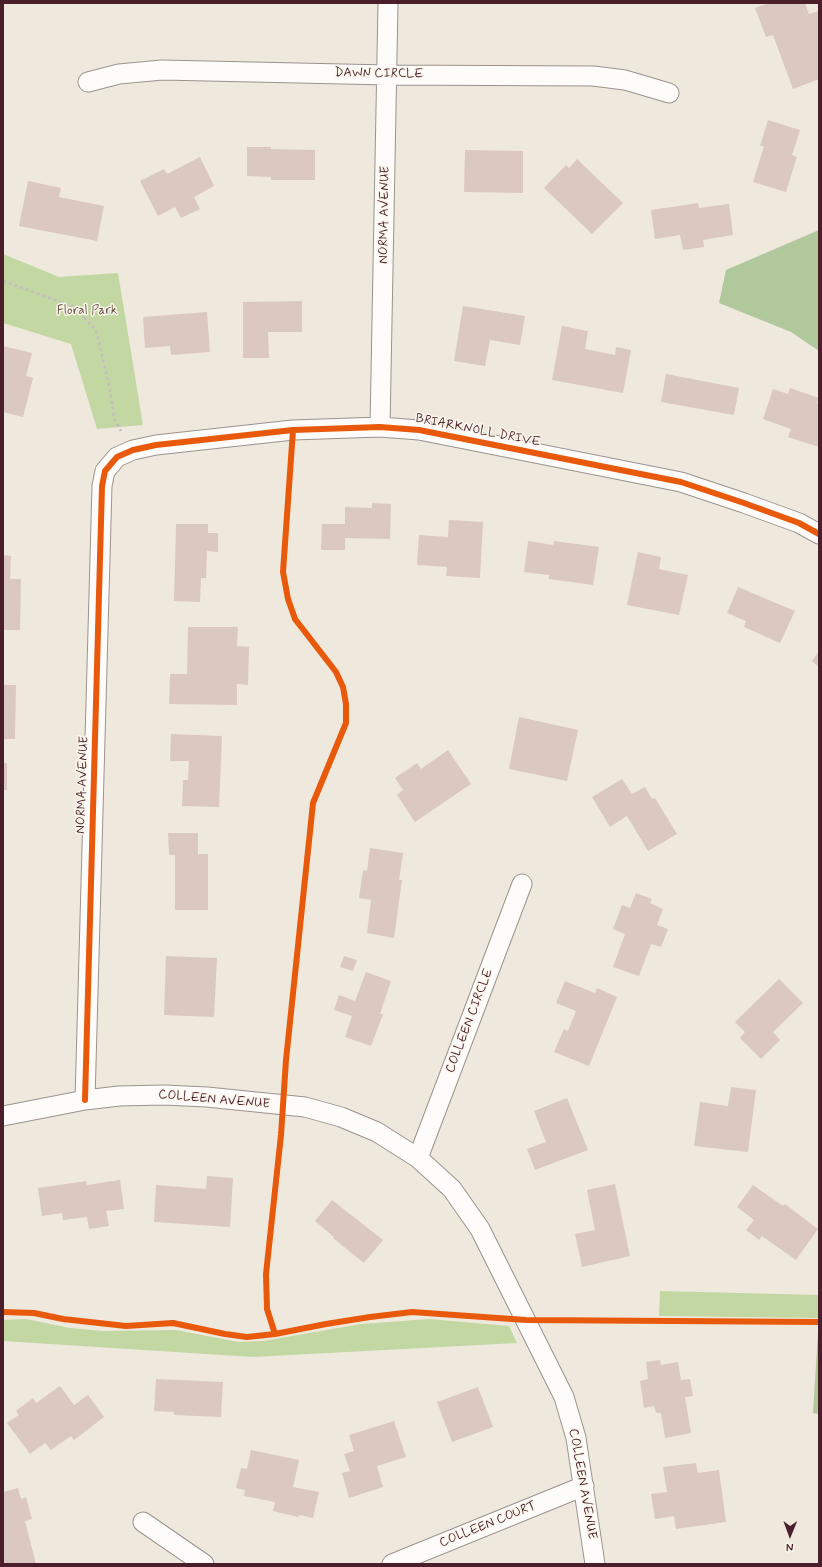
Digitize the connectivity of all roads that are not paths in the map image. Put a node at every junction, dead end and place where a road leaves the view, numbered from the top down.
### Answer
1 (388, 3) edge
2 (388, 75) junction
3 (88, 82) dead end
4 (669, 93) dead end
5 (380, 427) junction
6 (105, 471) joint
7 (819, 534) edge
8 (522, 884) dead end
9 (85, 1100) junction
10 (3, 1116) edge
11 (418, 1158) junction
12 (584, 1486) junction
13 (143, 1522) dead end
14 (204, 1564) edge
15 (392, 1564) edge
16 (595, 1564) edge

1 - 2 street, NORMA AVENUE
2 - 3 street, DAWN CIRCLE
2 - 4 street, DAWN CIRCLE
2 - 5 street, NORMA AVENUE
5 - 6 street, BRIARKNOLL DRIVE
5 - 7 street, BRIARKNOLL DRIVE
6 - 9 street, NORMA AVENUE
8 - 11 street, COLLEEN CIRCLE
9 - 10 street, COLLEEN AVENUE
9 - 11 street, COLLEEN AVENUE
11 - 12 street, COLLEEN AVENUE
12 - 15 street, COLLEEN COURT
12 - 16 street, COLLEEN AVENUE
13 - 14 street

